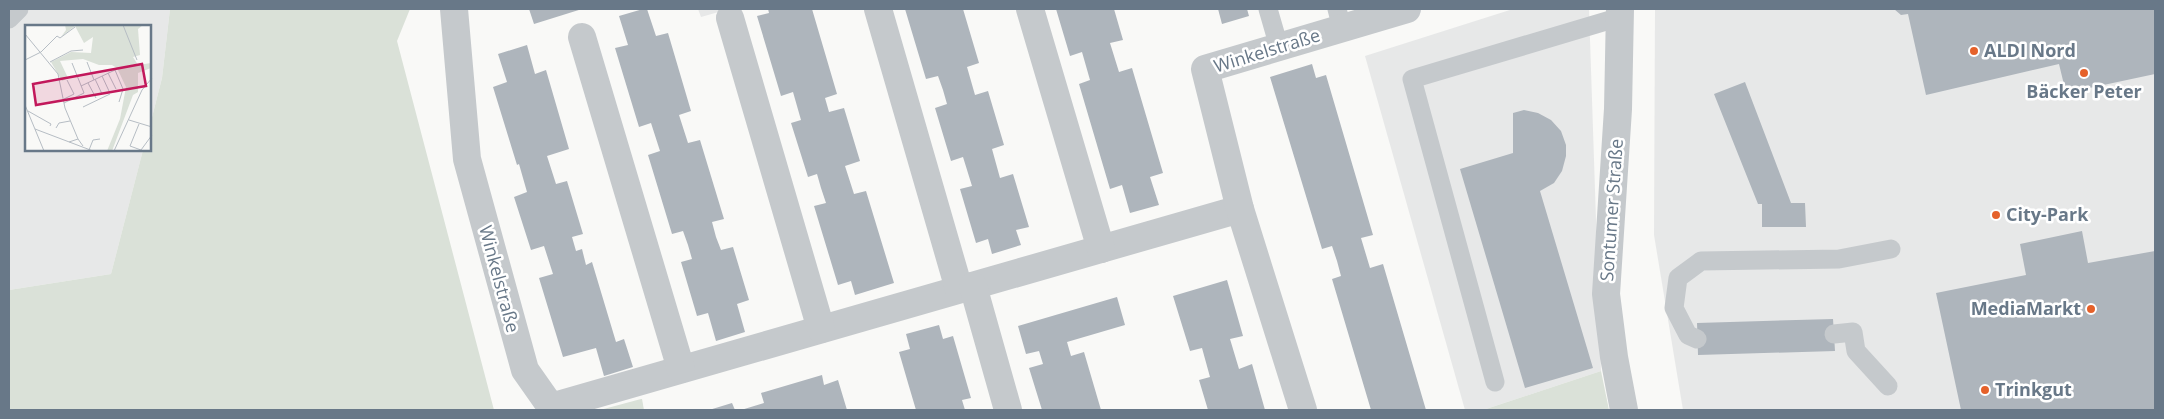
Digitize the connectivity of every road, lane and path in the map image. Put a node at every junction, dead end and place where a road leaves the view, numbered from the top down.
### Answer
1 (19, 9) edge
2 (454, 9) edge
3 (878, 9) edge
4 (1030, 9) edge
5 (1268, 9) edge
6 (1408, 9) edge
7 (1620, 13) edge
8 (730, 18) dead end
9 (9, 19) edge
10 (1340, 19) edge
11 (582, 37) dead end
12 (1279, 47) junction
13 (1240, 209) junction
14 (1891, 248) dead end
15 (1101, 249) junction
16 (966, 288) junction
17 (821, 329) junction
18 (1834, 334) dead end
19 (1697, 339) dead end
20 (681, 369) junction
21 (1495, 382) dead end
22 (1888, 386) dead end
23 (1008, 410) edge
24 (1303, 410) edge
25 (1624, 410) edge

1 - 9 lane
2 - 20 street, Winkelstraße
3 - 16 street
4 - 15 street
5 - 12 lane
6 - 10 street, Winkelstraße
7 - 21 lane
7 - 25 street, Sontumer Straße
8 - 17 street
10 - 12 street, Winkelstraße
11 - 20 street
12 - 13 street, Winkelstraße
13 - 15 street, Winkelstraße
13 - 24 street, Winkelstraße
14 - 19 lane
15 - 16 street, Winkelstraße
16 - 17 street, Winkelstraße
16 - 23 street
17 - 20 street, Winkelstraße
18 - 22 lane

